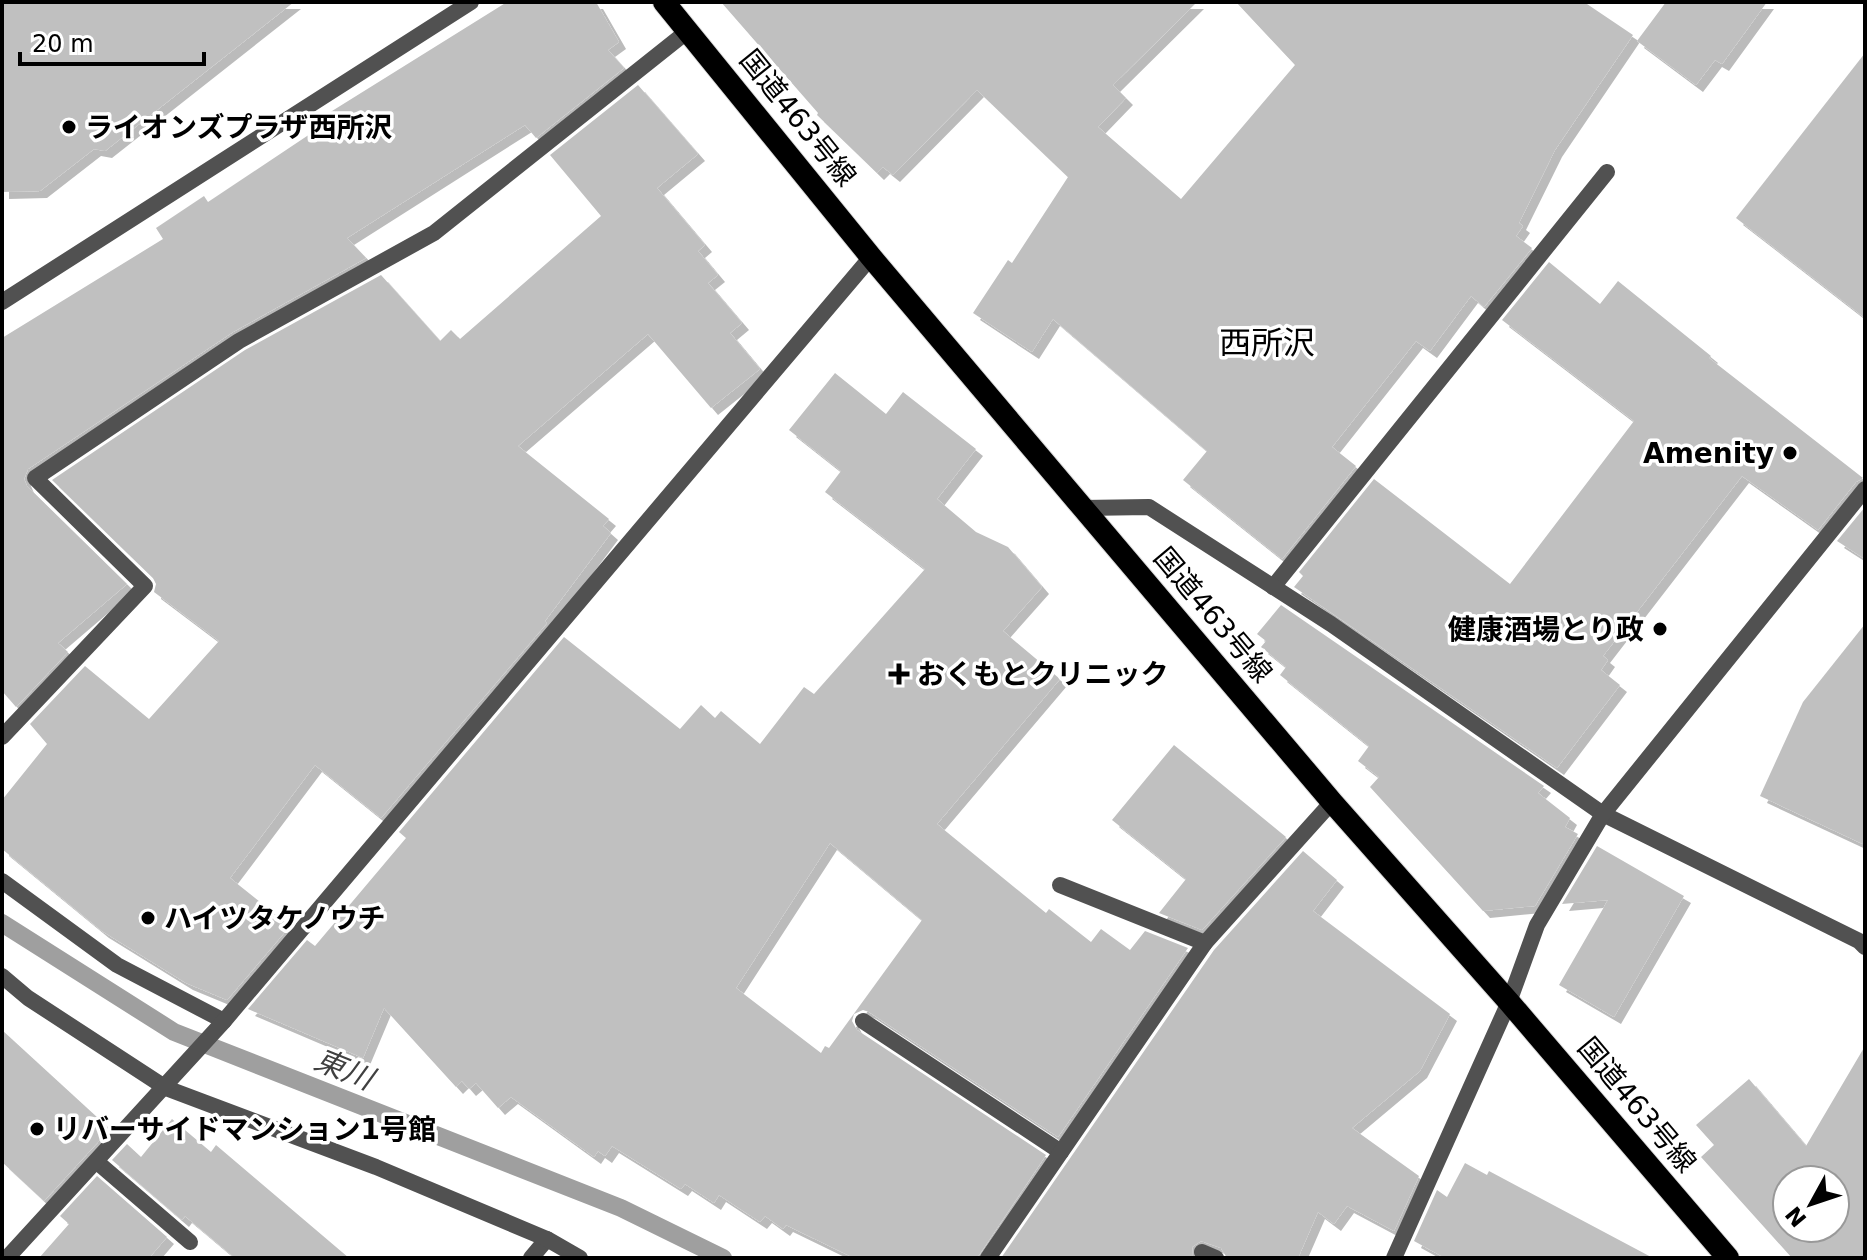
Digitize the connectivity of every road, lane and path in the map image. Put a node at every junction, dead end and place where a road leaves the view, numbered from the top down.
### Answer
1 (471, 2) edge
2 (664, 2) edge
3 (689, 30) junction
4 (1607, 172) dead end
5 (871, 257) junction
6 (2, 302) edge
7 (1865, 489) edge
8 (1083, 508) junction
9 (1273, 587) junction
10 (2, 737) edge
11 (1332, 802) junction
12 (1603, 814) junction
13 (2, 881) edge
14 (1060, 885) dead end
15 (1205, 943) junction
16 (1863, 943) edge
17 (2, 976) edge
18 (1509, 1002) junction
19 (863, 1021) dead end
20 (220, 1026) junction
21 (166, 1088) junction
22 (1061, 1152) junction
23 (97, 1162) junction
24 (547, 1239) junction
25 (190, 1242) dead end
26 (7, 1258) edge
27 (531, 1258) edge
28 (580, 1258) edge
29 (988, 1258) edge
30 (1394, 1258) edge
31 (1728, 1258) edge

1 - 6 street
2 - 3 highway, 国道463号線
3 - 5 highway, 国道463号線
3 - 10 street
4 - 9 street
5 - 8 highway, 国道463号線
5 - 20 street
7 - 12 street
8 - 9 street
8 - 11 highway, 国道463号線
9 - 12 street
11 - 15 street
11 - 18 highway, 国道463号線
12 - 16 street
12 - 18 street
13 - 20 street
14 - 15 street
15 - 22 street
17 - 21 street
18 - 30 street
18 - 31 highway, 国道463号線
19 - 22 street
20 - 21 street
21 - 23 street
21 - 24 street
22 - 29 street
23 - 25 street
23 - 26 street
24 - 27 street
24 - 28 street

